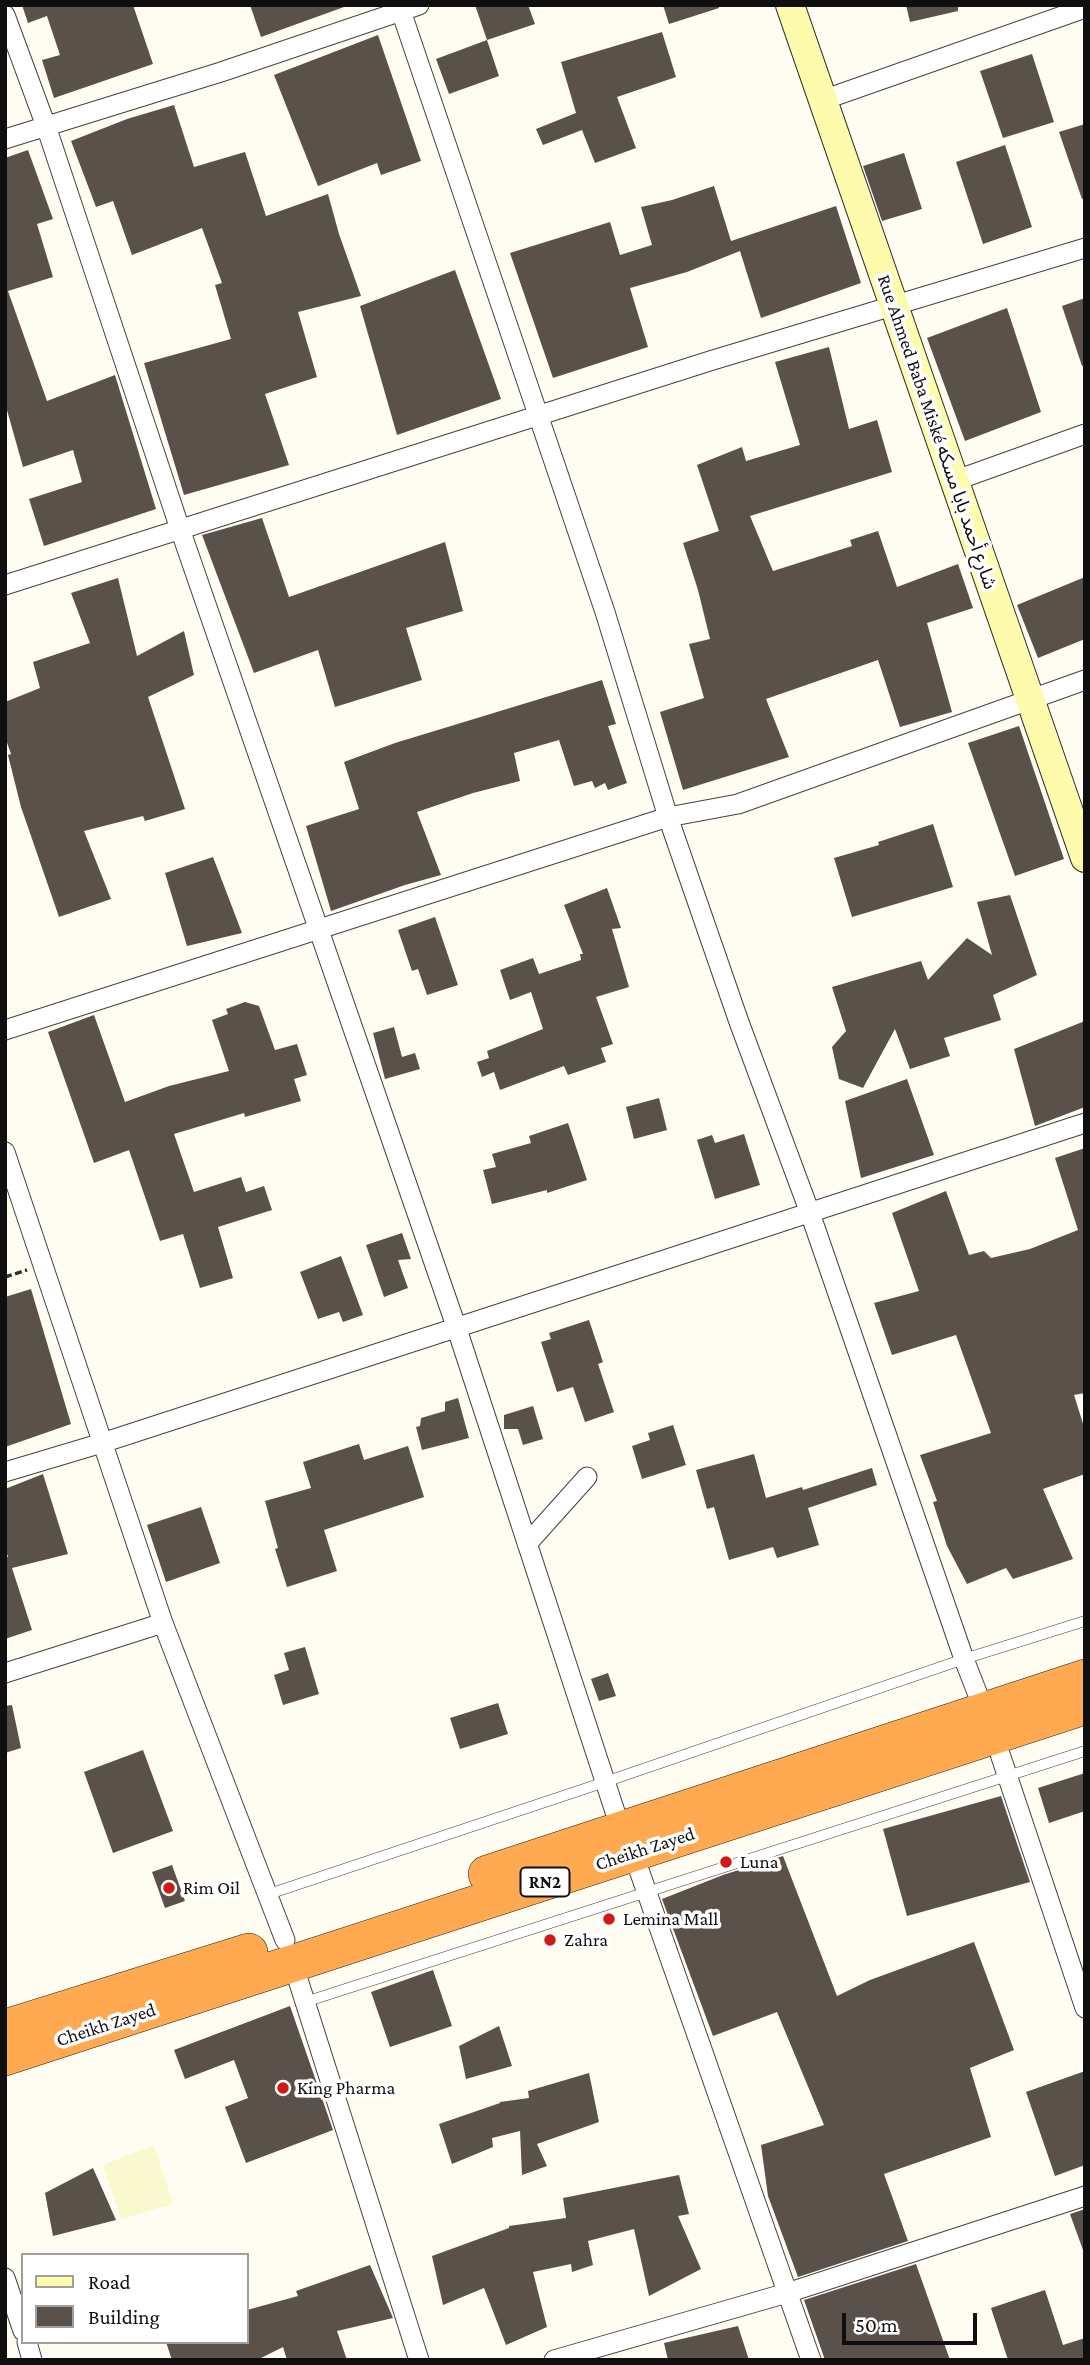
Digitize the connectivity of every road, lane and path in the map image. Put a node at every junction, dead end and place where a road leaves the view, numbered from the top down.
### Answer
1 (790, 5) edge
2 (406, 7) edge
3 (1085, 8) edge
4 (5, 15) edge
5 (823, 100) junction
6 (46, 126) junction
7 (5, 139) edge
8 (1085, 248) edge
9 (893, 304) junction
10 (538, 415) junction
11 (1085, 434) edge
12 (954, 481) junction
13 (180, 529) junction
14 (5, 585) edge
15 (1085, 680) edge
16 (1030, 701) junction
17 (668, 817) junction
18 (1085, 858) edge
19 (319, 928) junction
20 (5, 1030) edge
21 (1085, 1123) edge
22 (5, 1152) edge
23 (810, 1213) junction
24 (456, 1326) junction
25 (102, 1443) junction
26 (5, 1472) edge
27 (587, 1477) dead end
28 (527, 1544) junction
29 (1085, 1621) edge
30 (163, 1623) junction
31 (964, 1659) junction
32 (5, 1673) edge
33 (1085, 1678) edge
34 (1085, 1706) edge
35 (989, 1723) junction
36 (1085, 1751) edge
37 (1008, 1778) junction
38 (605, 1782) junction
39 (627, 1841) junction
40 (646, 1891) junction
41 (267, 1895) junction
42 (289, 1952) junction
43 (305, 2002) junction
44 (1085, 2008) edge
45 (5, 2028) edge
46 (5, 2057) edge
47 (1085, 2196) edge
48 (5, 2278) edge
49 (787, 2293) junction
50 (21, 2325) edge
51 (419, 2360) edge
52 (554, 2360) edge
53 (811, 2360) edge

1 - 5 street, Rue Ahmed Baba Miské شارع أحمد بابا مسكه
2 - 6 street
2 - 10 street
3 - 5 street
4 - 6 street
5 - 9 street, Rue Ahmed Baba Miské شارع أحمد بابا مسكه
6 - 7 street
6 - 13 street
8 - 9 street
9 - 10 street
9 - 12 street, Rue Ahmed Baba Miské شارع أحمد بابا مسكه
10 - 13 street
10 - 17 street
11 - 12 street
12 - 16 street, Rue Ahmed Baba Miské شارع أحمد بابا مسكه
13 - 14 street
13 - 19 street
15 - 16 street
16 - 17 street
16 - 18 street, Rue Ahmed Baba Miské شارع أحمد بابا مسكه
17 - 19 street
17 - 23 street
19 - 20 street
19 - 24 street
21 - 23 street
22 - 25 street
23 - 24 street
23 - 31 street
24 - 25 street
24 - 28 street
25 - 26 street
25 - 30 street
27 - 28 street
28 - 38 street
29 - 31 lane
30 - 32 street
30 - 41 street
31 - 35 street
31 - 38 lane
33 - 35 highway, Cheikh Zayed / RN2
34 - 35 highway, Cheikh Zayed / RN2
35 - 37 street
35 - 39 highway, Cheikh Zayed / RN2
36 - 37 lane
37 - 40 lane
37 - 44 street
38 - 39 street
38 - 41 lane
39 - 40 street
39 - 42 highway, Cheikh Zayed / RN2
40 - 43 lane
40 - 49 street
41 - 42 street
42 - 43 street
42 - 45 highway, Cheikh Zayed / RN2
42 - 46 highway, Cheikh Zayed / RN2
43 - 51 street
47 - 49 street
48 - 50 street
49 - 52 street
49 - 53 street

